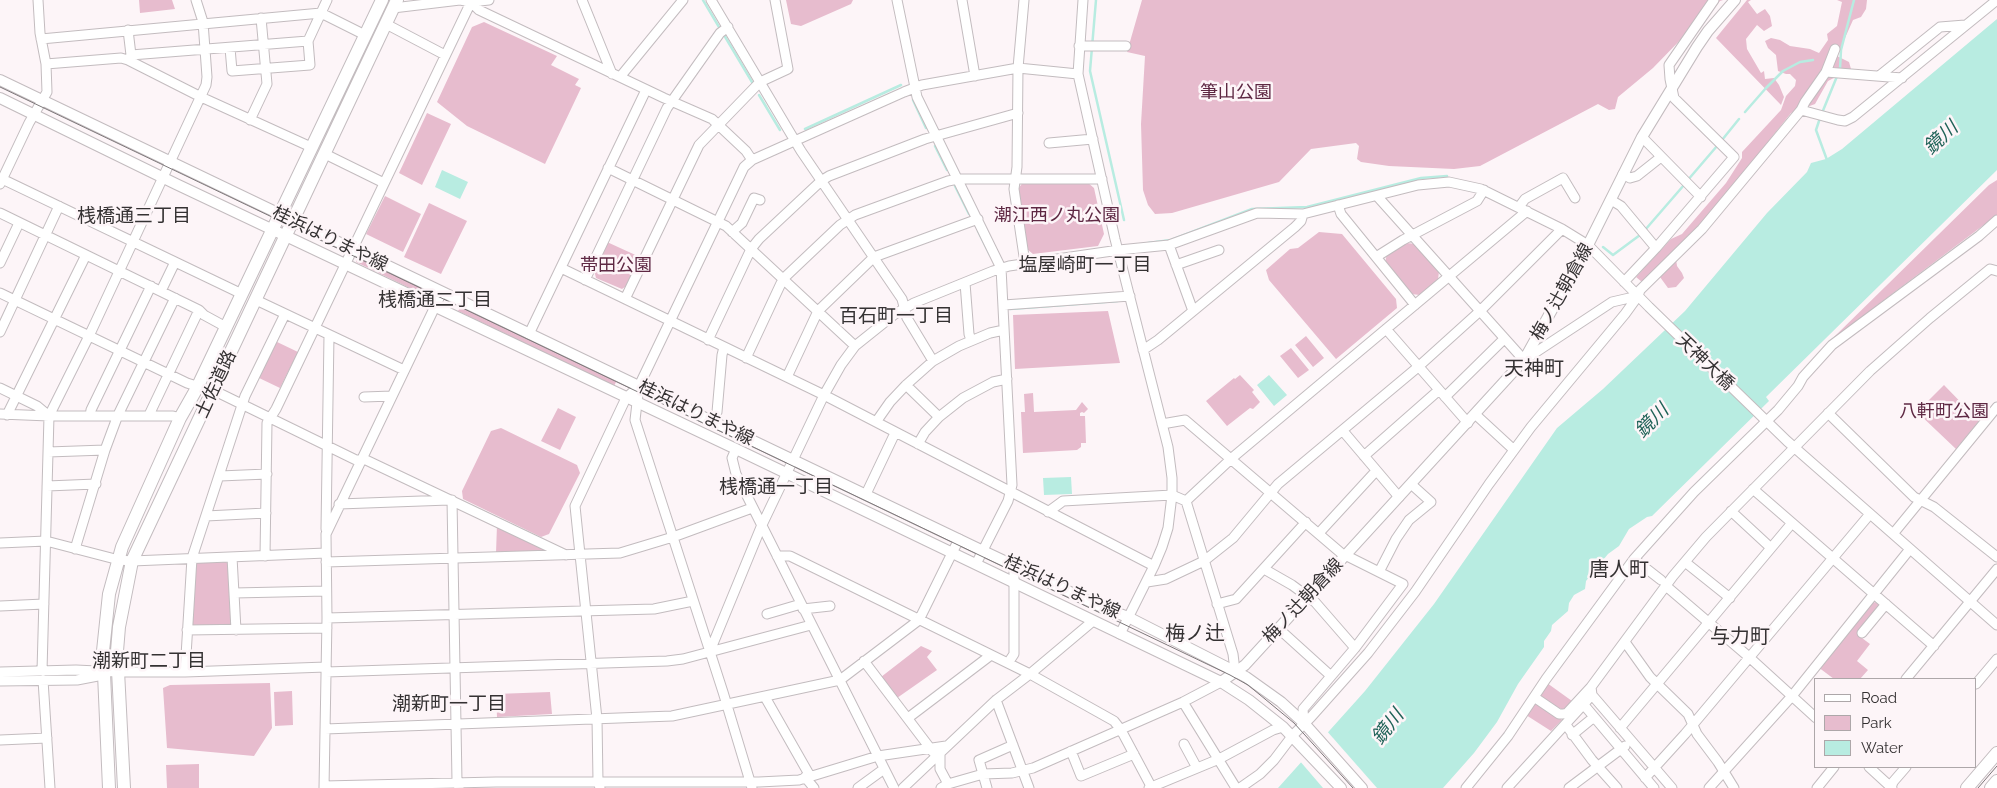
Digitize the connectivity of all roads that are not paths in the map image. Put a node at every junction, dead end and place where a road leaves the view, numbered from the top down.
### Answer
1 (38, 0) edge
2 (196, 0) edge
3 (328, 0) edge
4 (382, 0) edge
5 (484, 0) edge
6 (582, 0) edge
7 (683, 0) edge
8 (711, 0) edge
9 (775, 0) edge
10 (897, 0) edge
11 (962, 0) edge
12 (1024, 0) edge
13 (1083, 0) edge
14 (1714, 0) edge
15 (1735, 0) edge
16 (1997, 0) edge
17 (471, 2) junction
18 (395, 4) edge
19 (321, 13) junction
20 (261, 18) junction
21 (204, 22) junction
22 (386, 24) junction
23 (1966, 25) junction
24 (728, 28) junction
25 (128, 30) junction
26 (365, 35) junction
27 (41, 39) junction
28 (308, 40) junction
29 (263, 45) junction
30 (1079, 46) junction
31 (1126, 46) dead end
32 (230, 48) junction
33 (1835, 49) dead end
34 (205, 50) junction
35 (445, 55) junction
36 (130, 58) junction
37 (46, 64) junction
38 (1018, 68) junction
39 (265, 69) junction
40 (1826, 72) junction
41 (1078, 74) junction
42 (616, 75) junction
43 (975, 76) junction
44 (1879, 76) junction
45 (1902, 78) junction
46 (0, 80) edge
47 (760, 82) junction
48 (1672, 87) junction
49 (914, 88) junction
50 (646, 90) junction
51 (202, 97) junction
52 (0, 98) edge
53 (42, 101) junction
54 (672, 102) junction
55 (1801, 110) junction
56 (1018, 113) junction
57 (35, 114) junction
58 (250, 120) junction
59 (719, 124) junction
60 (936, 136) junction
61 (1642, 137) junction
62 (1093, 139) junction
63 (795, 141) junction
64 (1049, 143) dead end
65 (311, 147) junction
66 (325, 154) junction
67 (1661, 157) junction
68 (752, 160) junction
69 (170, 162) junction
70 (608, 168) junction
71 (1623, 174) junction
72 (163, 177) junction
73 (1015, 178) junction
74 (958, 179) junction
75 (1102, 179) junction
76 (633, 180) junction
77 (1, 181) edge
78 (821, 181) junction
79 (384, 183) junction
80 (1484, 190) junction
81 (1377, 196) junction
82 (1701, 197) junction
83 (1575, 198) dead end
84 (673, 200) junction
85 (760, 200) dead end
86 (1611, 200) junction
87 (1338, 205) junction
88 (58, 206) junction
89 (1523, 209) junction
90 (0, 214) edge
91 (1303, 214) junction
92 (279, 215) junction
93 (848, 219) junction
94 (978, 219) junction
95 (1997, 220) edge
96 (293, 221) junction
97 (718, 221) junction
98 (19, 223) junction
99 (1562, 229) junction
100 (273, 230) junction
101 (732, 232) junction
102 (46, 236) junction
103 (286, 236) junction
104 (1413, 236) junction
105 (132, 241) junction
106 (1169, 245) junction
107 (1588, 245) junction
108 (1656, 248) junction
109 (352, 249) junction
110 (751, 249) junction
111 (1119, 250) junction
112 (1219, 250) dead end
113 (86, 255) junction
114 (874, 257) junction
115 (1376, 257) junction
116 (176, 262) junction
117 (0, 263) edge
118 (1025, 263) junction
119 (345, 264) junction
120 (1176, 265) junction
121 (561, 268) junction
122 (1001, 268) junction
123 (119, 270) junction
124 (1997, 271) edge
125 (1450, 276) junction
126 (783, 279) junction
127 (585, 280) junction
128 (1624, 282) junction
129 (965, 283) junction
130 (151, 286) junction
131 (161, 291) junction
132 (442, 292) junction
133 (0, 293) edge
134 (242, 294) junction
135 (1130, 296) junction
136 (1638, 296) junction
137 (175, 298) junction
138 (625, 299) junction
139 (16, 300) junction
140 (256, 300) junction
141 (1004, 305) junction
142 (1415, 305) junction
143 (435, 307) junction
144 (906, 308) junction
145 (199, 310) junction
146 (1480, 310) junction
147 (818, 311) junction
148 (1193, 311) junction
149 (285, 314) junction
150 (54, 319) junction
151 (670, 321) junction
152 (226, 327) junction
153 (315, 328) junction
154 (1386, 329) junction
155 (1004, 330) junction
156 (0, 332) edge
157 (328, 334) junction
158 (529, 334) junction
159 (89, 336) junction
160 (1504, 339) junction
161 (708, 340) junction
162 (971, 340) junction
163 (855, 346) junction
164 (724, 347) junction
165 (1144, 350) junction
166 (119, 351) junction
167 (746, 358) junction
168 (1524, 360) junction
169 (933, 362) junction
170 (144, 363) junction
171 (1418, 367) junction
172 (404, 370) junction
173 (168, 374) junction
174 (786, 377) junction
175 (1006, 379) junction
176 (906, 385) junction
177 (639, 386) junction
178 (0, 388) edge
179 (197, 388) junction
180 (212, 392) junction
181 (1442, 394) junction
182 (824, 395) junction
183 (17, 396) junction
184 (392, 396) junction
185 (364, 397) dead end
186 (626, 398) junction
187 (636, 402) junction
188 (242, 405) junction
189 (1997, 407) edge
190 (1828, 413) junction
191 (3, 414) edge
192 (118, 415) junction
193 (149, 415) junction
194 (1476, 415) junction
195 (49, 416) junction
196 (90, 416) junction
197 (271, 417) junction
198 (939, 417) junction
199 (180, 418) junction
200 (1764, 419) junction
201 (713, 422) junction
202 (876, 422) junction
203 (1468, 423) junction
204 (1162, 424) junction
205 (1343, 431) junction
206 (895, 433) junction
207 (918, 444) junction
208 (326, 445) junction
209 (1794, 448) junction
210 (736, 449) junction
211 (105, 450) junction
212 (1514, 450) junction
213 (48, 452) junction
214 (1364, 456) junction
215 (1232, 458) junction
216 (362, 460) junction
217 (794, 460) junction
218 (1376, 471) junction
219 (267, 474) junction
220 (787, 474) junction
221 (220, 476) junction
222 (96, 484) junction
223 (1411, 484) junction
224 (47, 486) junction
225 (1753, 489) junction
226 (1010, 492) junction
227 (1271, 492) junction
228 (866, 494) junction
229 (1172, 495) junction
230 (1398, 497) junction
231 (452, 500) junction
232 (1920, 500) junction
233 (1186, 501) junction
234 (339, 504) junction
235 (752, 508) junction
236 (1731, 511) junction
237 (1048, 512) junction
238 (266, 513) junction
239 (1870, 514) junction
240 (206, 516) junction
241 (1306, 522) junction
242 (1792, 523) junction
243 (762, 527) junction
244 (1319, 533) junction
245 (326, 534) junction
246 (1893, 534) junction
247 (673, 537) junction
248 (959, 539) junction
249 (46, 542) junction
250 (0, 543) edge
251 (1771, 548) junction
252 (75, 549) junction
253 (1910, 549) junction
254 (983, 551) junction
255 (952, 552) junction
256 (1346, 554) junction
257 (566, 555) junction
258 (580, 555) junction
259 (265, 556) junction
260 (777, 556) junction
261 (232, 557) junction
262 (1997, 557) edge
263 (192, 558) junction
264 (326, 558) junction
265 (1832, 558) junction
266 (452, 559) junction
267 (1634, 559) junction
268 (118, 560) junction
269 (132, 561) junction
270 (1204, 561) junction
271 (1685, 562) junction
272 (976, 564) junction
273 (1014, 566) junction
274 (1154, 566) junction
275 (1264, 569) junction
276 (1997, 570) edge
277 (1379, 572) junction
278 (1014, 582) junction
279 (1147, 582) junction
280 (1663, 583) junction
281 (326, 591) junction
282 (234, 593) junction
283 (1874, 593) junction
284 (1308, 596) junction
285 (1730, 598) junction
286 (693, 601) junction
287 (1970, 602) junction
288 (44, 604) junction
289 (1217, 604) junction
290 (1886, 604) junction
291 (0, 606) edge
292 (830, 606) dead end
293 (802, 607) junction
294 (585, 610) junction
295 (453, 614) junction
296 (767, 614) dead end
297 (1128, 617) junction
298 (327, 618) junction
299 (919, 620) junction
300 (1093, 621) junction
301 (1709, 623) junction
302 (811, 625) junction
303 (1997, 625) edge
304 (326, 628) junction
305 (1278, 628) junction
306 (188, 630) junction
307 (236, 630) junction
308 (1862, 633) dead end
309 (1120, 634) junction
310 (1625, 642) junction
311 (1934, 646) junction
312 (1355, 648) junction
313 (710, 651) junction
314 (991, 655) junction
315 (1749, 657) junction
316 (1997, 659) edge
317 (864, 661) junction
318 (1008, 663) junction
319 (592, 664) junction
320 (454, 668) junction
321 (326, 670) junction
322 (1235, 671) junction
323 (0, 672) edge
324 (118, 672) junction
325 (185, 672) junction
326 (104, 673) junction
327 (1030, 674) junction
328 (42, 676) junction
329 (1331, 676) junction
330 (1907, 678) edge
331 (840, 680) junction
332 (0, 681) edge
333 (1220, 682) junction
334 (1977, 683) edge
335 (1658, 685) junction
336 (1591, 692) junction
337 (1792, 696) junction
338 (765, 697) junction
339 (1534, 697) junction
340 (996, 700) junction
341 (1183, 702) junction
342 (728, 705) junction
343 (1584, 705) junction
344 (1814, 716) edge
345 (1594, 717) junction
346 (908, 718) junction
347 (597, 719) junction
348 (1304, 723) junction
349 (456, 724) junction
350 (1692, 724) junction
351 (1566, 725) junction
352 (1283, 727) junction
353 (325, 728) junction
354 (1620, 728) junction
355 (1121, 730) junction
356 (1572, 735) junction
357 (47, 738) junction
358 (1296, 739) junction
359 (0, 740) edge
360 (1632, 742) junction
361 (1184, 744) dead end
362 (1013, 745) junction
363 (1622, 749) junction
364 (938, 751) junction
365 (1070, 751) junction
366 (1997, 753) edge
367 (1134, 754) junction
368 (878, 756) junction
369 (1219, 759) junction
370 (929, 764) junction
371 (1599, 767) junction
372 (940, 768) junction
373 (1197, 768) junction
374 (1654, 768) junction
375 (1833, 768) edge
376 (1870, 768) edge
377 (1905, 768) edge
378 (884, 769) junction
379 (1023, 771) junction
380 (1723, 772) junction
381 (983, 774) junction
382 (807, 776) junction
383 (1645, 778) junction
384 (1997, 781) edge
385 (751, 785) edge
386 (458, 786) edge
387 (600, 786) edge
388 (945, 786) edge
389 (324, 787) edge
390 (50, 788) edge
391 (109, 788) edge
392 (124, 788) edge
393 (814, 788) edge
394 (858, 788) edge
395 (894, 788) edge
396 (903, 788) edge
397 (987, 788) edge
398 (1029, 788) edge
399 (1151, 788) edge
400 (1236, 788) edge
401 (1240, 788) edge
402 (1340, 788) edge
403 (1362, 788) edge
404 (1466, 788) edge
405 (1507, 788) edge
406 (1570, 788) edge
407 (1617, 788) edge
408 (1654, 788) edge
409 (1672, 788) edge
410 (1709, 788) edge
411 (1734, 788) edge
412 (1817, 788) edge
413 (1892, 788) edge
414 (1967, 788) edge
415 (1991, 788) edge

1 - 27 street
2 - 21 street
3 - 19 street
4 - 26 highway, 土佐道路
5 - 17 street
6 - 42 street
7 - 42 street
8 - 24 street
9 - 47 street
10 - 49 street
11 - 43 street
12 - 38 street
13 - 30 street
14 - 48 street
15 - 48 main road, 梅ノ辻朝倉線
16 - 23 street
17 - 18 street
17 - 35 street
17 - 42 street
18 - 22 highway, 土佐道路
19 - 20 street
19 - 26 street
19 - 28 street
20 - 21 street
20 - 29 street
21 - 25 street
21 - 34 street
22 - 35 street
22 - 66 highway, 土佐道路
23 - 44 street
23 - 45 street
24 - 47 street
24 - 54 street
25 - 27 street
25 - 36 street
26 - 65 highway, 土佐道路
27 - 37 street
28 - 29 street
28 - 39 street
29 - 32 street
29 - 39 street
30 - 31 street
30 - 41 street
32 - 34 street
32 - 39 street
33 - 40 street
34 - 36 street
34 - 51 street
35 - 79 street
36 - 37 street
36 - 51 street
37 - 53 street
38 - 41 street
38 - 43 street
38 - 56 street
39 - 58 street
40 - 44 street
40 - 55 street
41 - 62 street
42 - 50 street
43 - 49 street
44 - 45 street
45 - 55 street
46 - 53 main road, 桂浜はりまや線
47 - 59 street
47 - 63 street
48 - 61 main road, 梅ノ辻朝倉線
48 - 82 street
49 - 60 street
49 - 63 street
50 - 54 street
50 - 70 street
51 - 58 street
51 - 69 street
52 - 57 main road, 桂浜はりまや線
53 - 57 street
53 - 69 main road, 桂浜はりまや線
54 - 59 street
54 - 76 street
55 - 136 street
56 - 60 street
56 - 73 street
57 - 72 main road, 桂浜はりまや線
57 - 77 street
58 - 65 street
59 - 68 street
59 - 84 street
60 - 74 street
60 - 78 street
61 - 67 street
61 - 71 main road, 梅ノ辻朝倉線
62 - 64 street
62 - 75 street
63 - 68 street
63 - 78 street
65 - 92 highway, 土佐道路
66 - 79 street
66 - 96 highway, 土佐道路
67 - 71 street
67 - 82 street
68 - 97 street
69 - 72 street
69 - 92 main road, 桂浜はりまや線
70 - 76 street
70 - 121 street
71 - 86 main road, 梅ノ辻朝倉線
72 - 100 main road, 桂浜はりまや線
72 - 105 street
73 - 74 street
73 - 75 street
73 - 118 street
74 - 93 street
74 - 94 street
75 - 111 street
76 - 84 street
76 - 127 street
77 - 88 street
78 - 93 street
78 - 110 street
79 - 109 street
80 - 81 street, 天神大橋
80 - 89 street, 天神大橋
80 - 104 street
81 - 87 street, 天神大橋
81 - 104 street
82 - 108 street
83 - 89 street
84 - 97 street
84 - 138 street
85 - 101 street
86 - 107 main road, 梅ノ辻朝倉線
86 - 108 street
87 - 91 street, 天神大橋
87 - 115 street
88 - 102 street
88 - 105 street
89 - 99 street, 天神大橋
89 - 125 street
90 - 98 street
91 - 106 street, 天神大橋
91 - 148 street
92 - 96 main road, 桂浜はりまや線
92 - 100 highway, 土佐道路
93 - 114 street
93 - 126 street
94 - 114 street
94 - 122 street
95 - 200 street
96 - 103 highway, 土佐道路
96 - 109 main road, 桂浜はりまや線
97 - 101 street
97 - 151 street
98 - 102 street
98 - 117 street
99 - 107 street, 天神大橋
99 - 146 street
100 - 103 main road, 桂浜はりまや線
100 - 134 highway, 土佐道路
101 - 110 street
102 - 113 street
102 - 139 street
103 - 119 main road, 桂浜はりまや線
103 - 140 highway, 土佐道路
104 - 115 street
104 - 125 street
105 - 116 street
105 - 123 street
106 - 111 street, 天神大橋
106 - 120 street
107 - 128 street, 天神大橋
107 - 168 main road, 梅ノ辻朝倉線
108 - 128 street
109 - 119 street
109 - 132 main road, 桂浜はりまや線
110 - 126 street
110 - 161 street
111 - 118 street, 天神大橋
111 - 135 street
112 - 120 street
113 - 123 street
113 - 150 street
114 - 144 street
114 - 147 street
115 - 142 street
116 - 131 street
116 - 134 street
118 - 122 street, 天神大橋
119 - 143 main road, 桂浜はりまや線
119 - 153 street
120 - 148 street
121 - 127 street
121 - 158 street
122 - 129 street, 天神大橋
122 - 141 street
123 - 130 street
123 - 159 street
124 - 190 street
125 - 142 street
125 - 146 street
126 - 147 street
126 - 167 street
127 - 138 street
128 - 136 street, 天神大橋
129 - 144 street, 天神大橋
129 - 162 street
130 - 131 street
130 - 166 street
131 - 137 street
132 - 143 street
132 - 158 main road, 桂浜はりまや線
133 - 139 street
134 - 152 highway, 土佐道路
135 - 141 street
135 - 165 street
136 - 168 street
136 - 200 street, 天神大橋
136 - 212 street
137 - 145 street
137 - 170 street
138 - 151 street
139 - 150 street
139 - 156 street
140 - 149 street
140 - 180 highway, 土佐道路
141 - 155 street
142 - 154 street
143 - 172 street
143 - 186 main road, 桂浜はりまや線
144 - 163 street, 天神大橋
144 - 169 street
145 - 152 street
145 - 173 street
146 - 160 street
146 - 171 street
147 - 163 street
147 - 174 street
148 - 165 street
149 - 153 street
149 - 188 street
150 - 159 street
150 - 183 street
151 - 161 street
151 - 177 street
152 - 179 highway, 土佐道路
153 - 157 street
153 - 197 street
154 - 171 street
154 - 215 street
155 - 162 street
155 - 175 street
157 - 172 street
157 - 208 street
158 - 177 main road, 桂浜はりまや線
159 - 166 street
159 - 195 street
160 - 168 street
160 - 181 street
161 - 164 street
162 - 169 street
163 - 182 street, 天神大橋
164 - 167 street
164 - 201 street
165 - 204 street
166 - 170 street
166 - 196 street
167 - 174 street
168 - 194 main road, 梅ノ辻朝倉線
169 - 176 street
170 - 173 street
170 - 192 street
171 - 181 street
171 - 205 street
172 - 184 street
173 - 179 street
173 - 193 street
174 - 182 street
175 - 198 street
175 - 226 street
176 - 198 street
176 - 202 street
177 - 186 street
177 - 187 street
177 - 201 main road, 桂浜はりまや線
178 - 183 street
179 - 180 street
179 - 199 highway, 土佐道路
180 - 188 street
180 - 269 highway, 土佐道路
181 - 203 street
181 - 214 street
182 - 202 street
182 - 217 street, 天神大橋
183 - 191 street
183 - 195 street
184 - 185 street
184 - 216 street
186 - 187 main road, 桂浜はりまや線
186 - 258 street
187 - 210 main road, 桂浜はりまや線
187 - 247 street
188 - 197 street
188 - 221 street
189 - 232 street
190 - 209 street
190 - 232 street
191 - 195 street
192 - 193 street
192 - 196 street
192 - 211 street
193 - 199 street
194 - 203 main road, 梅ノ辻朝倉線
194 - 212 street
195 - 196 street
195 - 213 street
197 - 208 street
197 - 219 street
198 - 207 street
199 - 268 highway, 土佐道路
200 - 209 street, 天神大橋
200 - 267 street
201 - 217 main road, 桂浜はりまや線
202 - 206 street
203 - 223 main road, 梅ノ辻朝倉線
204 - 215 street
204 - 229 street
205 - 214 street
205 - 227 street
206 - 207 street
206 - 228 street
207 - 226 street
208 - 216 street
208 - 245 street
209 - 225 street
209 - 239 street, 天神大橋
210 - 220 main road, 桂浜はりまや線
210 - 235 street
211 - 213 street
211 - 222 street
212 - 348 street
213 - 224 street
214 - 218 street
215 - 227 street
215 - 233 street
216 - 231 street
216 - 234 street
217 - 220 street, 天神大橋
217 - 228 main road, 桂浜はりまや線
218 - 230 street
218 - 244 street
219 - 221 street
219 - 238 street
220 - 243 street, 天神大橋
220 - 255 main road, 桂浜はりまや線
221 - 240 street
222 - 224 street
222 - 252 street
223 - 230 main road, 梅ノ辻朝倉線
223 - 277 street
224 - 249 street
225 - 236 street
225 - 242 street
226 - 237 street
226 - 254 street
227 - 241 street
227 - 270 street
228 - 248 main road, 桂浜はりまや線
229 - 233 street
229 - 237 street
229 - 274 street
230 - 256 main road, 梅ノ辻朝倉線
231 - 234 street
231 - 257 street
231 - 266 street
232 - 246 street
232 - 262 street
233 - 270 street
234 - 245 street
235 - 243 street
235 - 247 street
236 - 251 street
236 - 271 street
237 - 274 street
238 - 240 street
238 - 259 street
239 - 246 street, 天神大橋
239 - 265 street
240 - 263 street
241 - 244 street
241 - 275 street
242 - 251 street
242 - 265 street
243 - 260 street
243 - 313 street, 天神大橋
244 - 256 street
245 - 264 street
246 - 253 street, 天神大橋
247 - 258 street
247 - 286 street
248 - 254 main road, 桂浜はりまや線
248 - 255 street
249 - 250 street
249 - 252 street
249 - 288 street
251 - 285 street
252 - 268 street
253 - 283 street
253 - 287 street, 天神大橋
254 - 272 street
254 - 273 main road, 桂浜はりまや線
255 - 272 main road, 桂浜はりまや線
255 - 299 street
256 - 277 street
256 - 284 main road, 梅ノ辻朝倉線
257 - 258 street
257 - 266 street
258 - 294 street
259 - 261 street
259 - 264 street
260 - 293 street
260 - 299 street
261 - 263 street
261 - 282 street
263 - 269 street
263 - 306 street
264 - 266 street
264 - 281 street
265 - 283 street
265 - 315 street
266 - 295 street
267 - 280 street
267 - 339 street
268 - 269 street
268 - 326 highway, 土佐道路
269 - 324 highway, 土佐道路
270 - 279 street
270 - 289 street
271 - 280 street
271 - 285 street
272 - 278 main road, 桂浜はりまや線
273 - 278 street
273 - 297 main road, 桂浜はりまや線
274 - 279 street
275 - 284 street
275 - 289 street
276 - 287 street
277 - 312 street
278 - 300 main road, 桂浜はりまや線
278 - 318 street
279 - 297 street
280 - 301 street
280 - 310 street
281 - 282 street
281 - 298 street
282 - 307 street
283 - 290 street
283 - 337 street
284 - 305 main road, 梅ノ辻朝倉線
284 - 312 street
285 - 301 street
286 - 294 street
286 - 313 street
287 - 303 street, 天神大橋
287 - 311 street
288 - 291 street
288 - 328 street
289 - 322 street
290 - 308 street
290 - 311 street
292 - 293 street
293 - 296 street
293 - 302 street
294 - 295 street
294 - 319 street
295 - 298 street
295 - 320 street
297 - 309 street
297 - 322 main road, 桂浜はりまや線
298 - 304 street
299 - 314 street
299 - 317 street
300 - 309 main road, 桂浜はりまや線
300 - 327 street
301 - 315 street
301 - 335 street
302 - 313 street
302 - 331 street
304 - 307 street
304 - 321 street
305 - 322 main road, 梅ノ辻朝倉線
305 - 329 street
306 - 307 street
306 - 325 street
309 - 333 main road, 桂浜はりまや線
310 - 335 street
310 - 336 street
311 - 330 street
312 - 329 street
313 - 319 street
313 - 342 street
314 - 318 street
314 - 346 street
315 - 337 street
315 - 350 street
316 - 334 street
317 - 331 street
317 - 346 street
318 - 327 street
319 - 320 street
319 - 347 street
320 - 321 street
320 - 349 street
321 - 325 street
321 - 353 street
322 - 333 main road, 梅ノ辻朝倉線
322 - 348 main road, 桂浜はりまや線
323 - 328 street
324 - 325 street
324 - 326 street
324 - 392 highway, 土佐道路
326 - 328 street
326 - 391 highway, 土佐道路
327 - 340 street
327 - 355 street
328 - 332 street
328 - 357 street
329 - 348 street
331 - 338 street
331 - 368 street
333 - 341 street
333 - 352 main road, 桂浜はりまや線
335 - 350 street
335 - 354 street
336 - 339 street
336 - 343 street
336 - 354 street
337 - 344 street
337 - 380 street
338 - 342 street
338 - 382 street
339 - 404 street
340 - 362 street
340 - 364 street
341 - 355 street
341 - 369 street
342 - 347 street
342 - 385 street
343 - 345 street
343 - 351 street
345 - 356 street
345 - 363 street
346 - 364 street
347 - 349 street
347 - 387 street
348 - 358 street
348 - 403 main road, 桂浜はりまや線
349 - 353 street
349 - 386 street
350 - 374 street
350 - 380 street
351 - 356 street
351 - 405 street
352 - 358 main road, 桂浜はりまや線
352 - 369 street
353 - 389 street
354 - 360 street
355 - 365 street
355 - 367 street
356 - 371 street
357 - 359 street
357 - 390 street
358 - 401 street
358 - 402 main road, 桂浜はりまや線
360 - 363 street
360 - 374 street
361 - 373 street
362 - 379 street
362 - 381 street
363 - 371 street
363 - 383 street
364 - 368 street
364 - 370 street
364 - 372 street
365 - 367 street
365 - 379 street
366 - 414 highway
367 - 399 street
368 - 378 street
368 - 382 street
369 - 373 street
369 - 400 street
370 - 372 street
370 - 396 street
371 - 406 street
371 - 407 street
372 - 388 street
373 - 399 street
374 - 383 street
374 - 409 street
375 - 412 street
376 - 413 street
377 - 413 street
378 - 394 street
378 - 395 street
379 - 381 street
379 - 398 street
380 - 410 street
380 - 411 street
381 - 388 street
381 - 397 street
382 - 385 street
382 - 393 street
383 - 408 street
384 - 415 highway
385 - 387 street
386 - 387 street
386 - 389 street

